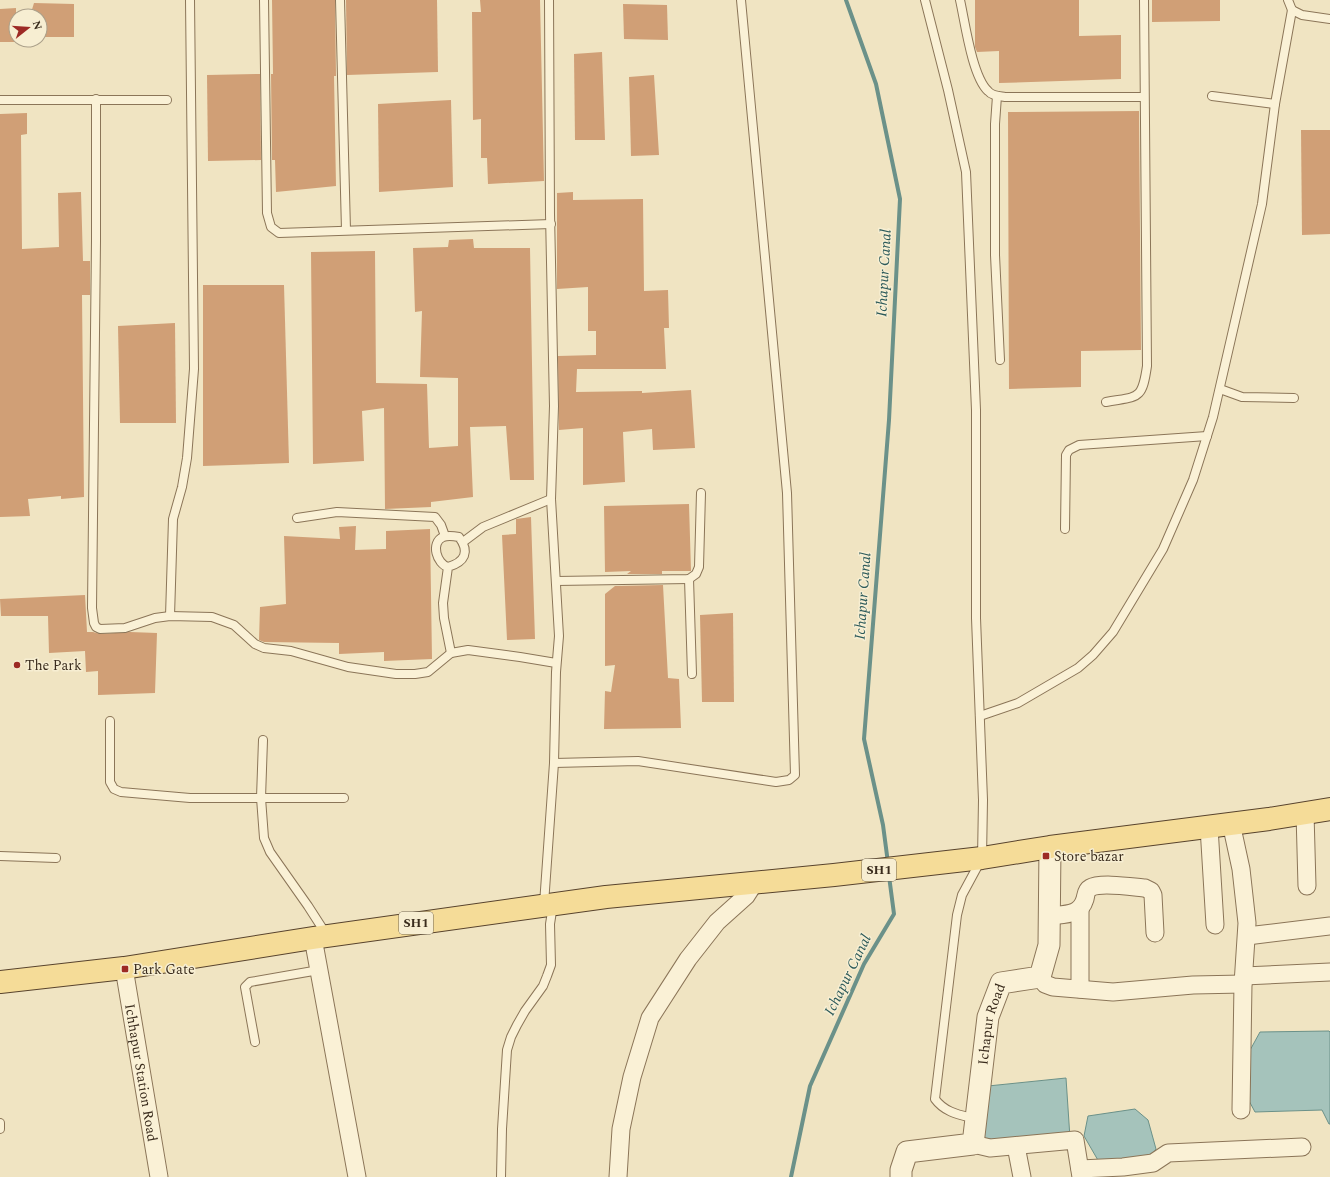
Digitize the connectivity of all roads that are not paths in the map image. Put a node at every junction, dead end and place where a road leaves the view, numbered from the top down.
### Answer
1 (190, 0) edge
2 (264, 0) edge
3 (340, 0) edge
4 (549, 0) edge
5 (741, 0) edge
6 (924, 0) edge
7 (960, 0) edge
8 (1144, 0) edge
9 (1288, 0) edge
10 (1292, 10) junction
11 (1330, 19) edge
12 (997, 96) junction
13 (1212, 96) dead end
14 (1144, 97) junction
15 (0, 100) edge
16 (96, 100) junction
17 (167, 100) dead end
18 (1274, 104) junction
19 (550, 224) junction
20 (346, 230) junction
21 (1000, 360) dead end
22 (1220, 389) junction
23 (1294, 398) dead end
24 (1106, 402) dead end
25 (1207, 436) junction
26 (701, 493) dead end
27 (551, 499) junction
28 (298, 518) dead end
29 (1065, 528) dead end
30 (445, 536) junction
31 (463, 542) junction
32 (448, 567) junction
33 (689, 579) junction
34 (556, 581) junction
35 (170, 616) junction
36 (451, 654) junction
37 (556, 663) junction
38 (692, 674) dead end
39 (980, 716) junction
40 (110, 721) dead end
41 (263, 740) dead end
42 (554, 763) junction
43 (261, 798) junction
44 (344, 798) dead end
45 (1330, 809) edge
46 (1305, 813) junction
47 (1231, 823) junction
48 (1209, 827) junction
49 (1050, 847) junction
50 (0, 856) edge
51 (56, 858) dead end
52 (982, 858) junction
53 (755, 882) junction
54 (1307, 886) dead end
55 (548, 905) junction
56 (1080, 909) junction
57 (1049, 916) junction
58 (1215, 925) dead end
59 (1330, 926) edge
60 (1154, 933) dead end
61 (1247, 936) junction
62 (320, 937) junction
63 (124, 968) junction
64 (319, 970) junction
65 (1330, 972) edge
66 (1040, 977) junction
67 (1243, 980) junction
68 (0, 982) edge
69 (1080, 989) junction
70 (255, 1042) dead end
71 (1241, 1110) dead end
72 (976, 1119) junction
73 (0, 1123) edge
74 (0, 1129) edge
75 (973, 1144) junction
76 (1016, 1146) junction
77 (1302, 1147) dead end
78 (1080, 1173) edge
79 (159, 1177) edge
80 (357, 1177) edge
81 (501, 1177) edge
82 (618, 1177) edge
83 (901, 1177) edge
84 (1022, 1177) edge

1 - 35 lane
2 - 20 lane
3 - 20 lane
4 - 19 lane
5 - 42 lane
6 - 39 lane
7 - 12 lane
8 - 14 lane
9 - 10 lane
10 - 11 lane
10 - 18 lane
12 - 14 lane
12 - 21 lane
13 - 18 lane
14 - 24 lane
15 - 16 lane
16 - 17 lane
16 - 35 lane
18 - 22 lane
19 - 20 lane
19 - 27 lane
22 - 23 lane
22 - 25 lane
25 - 29 lane
25 - 39 lane
26 - 33 lane
27 - 31 lane
27 - 34 lane
28 - 30 lane
30 - 31 lane
30 - 32 lane
31 - 32 lane
32 - 36 lane
33 - 34 lane
33 - 38 lane
34 - 37 lane
35 - 36 lane
36 - 37 lane
37 - 42 lane
39 - 52 lane
40 - 43 lane
41 - 43 lane
42 - 55 lane
43 - 44 lane
43 - 62 lane
45 - 46 main road, SH1
46 - 47 main road, SH1
46 - 54 street
47 - 48 main road, SH1
47 - 61 street
48 - 49 main road, SH1
48 - 58 street
49 - 52 main road, SH1
49 - 57 street
50 - 51 lane
52 - 53 main road, SH1
52 - 72 lane
53 - 55 main road, SH1
53 - 82 street
55 - 62 main road, SH1
55 - 81 lane
56 - 57 street
56 - 60 street
56 - 69 street
57 - 66 street
59 - 61 street
61 - 67 street
62 - 63 main road, SH1
62 - 64 street
63 - 68 main road, SH1
63 - 79 street, Ichhapur Station Road
64 - 70 lane
64 - 80 street
65 - 67 street
66 - 69 street
66 - 72 street, Ichapur Road
67 - 69 street
67 - 71 street
72 - 75 street, Ichapur Road
73 - 74 lane
75 - 76 street
75 - 83 street
76 - 78 street
76 - 84 street
77 - 78 street

